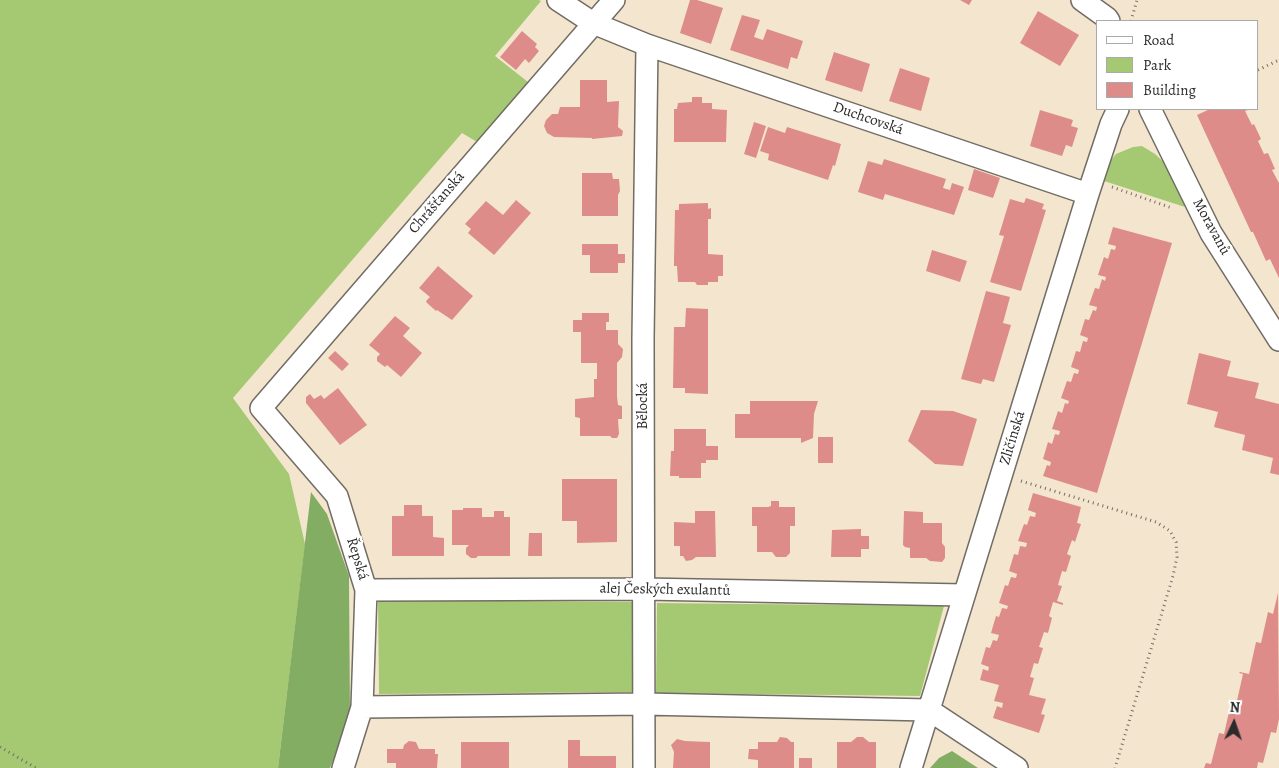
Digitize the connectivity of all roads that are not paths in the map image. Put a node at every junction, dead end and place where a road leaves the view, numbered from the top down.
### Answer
1 (558, 0) edge
2 (614, 0) edge
3 (1082, 0) edge
4 (1108, 20) edge
5 (593, 23) junction
6 (647, 45) junction
7 (1118, 110) edge
8 (1150, 110) edge
9 (1096, 189) junction
10 (1279, 340) edge
11 (261, 408) joint
12 (644, 589) junction
13 (366, 590) junction
14 (964, 595) junction
15 (644, 704) junction
16 (362, 707) junction
17 (929, 710) junction
18 (343, 768) edge
19 (644, 768) edge
20 (911, 768) edge
21 (1017, 768) edge

1 - 5 street, Duchcovská
2 - 5 street, Chrášťanská
3 - 4 street
5 - 6 street, Duchcovská
5 - 11 street, Chrášťanská
6 - 9 street, Duchcovská
6 - 12 street, Bělocká
7 - 9 street, Zličínská
8 - 10 street, Moravanů
9 - 14 street, Zličínská
11 - 13 street, Řepská
12 - 13 street, alej Českých exulantů
12 - 14 street, alej Českých exulantů
12 - 15 street, Bělocká
13 - 16 street, Řepská
14 - 17 street, Zličínská
15 - 16 street
15 - 17 street
15 - 19 street, Bělocká
16 - 18 street, Řepská
17 - 20 street, Zličínská
17 - 21 street

